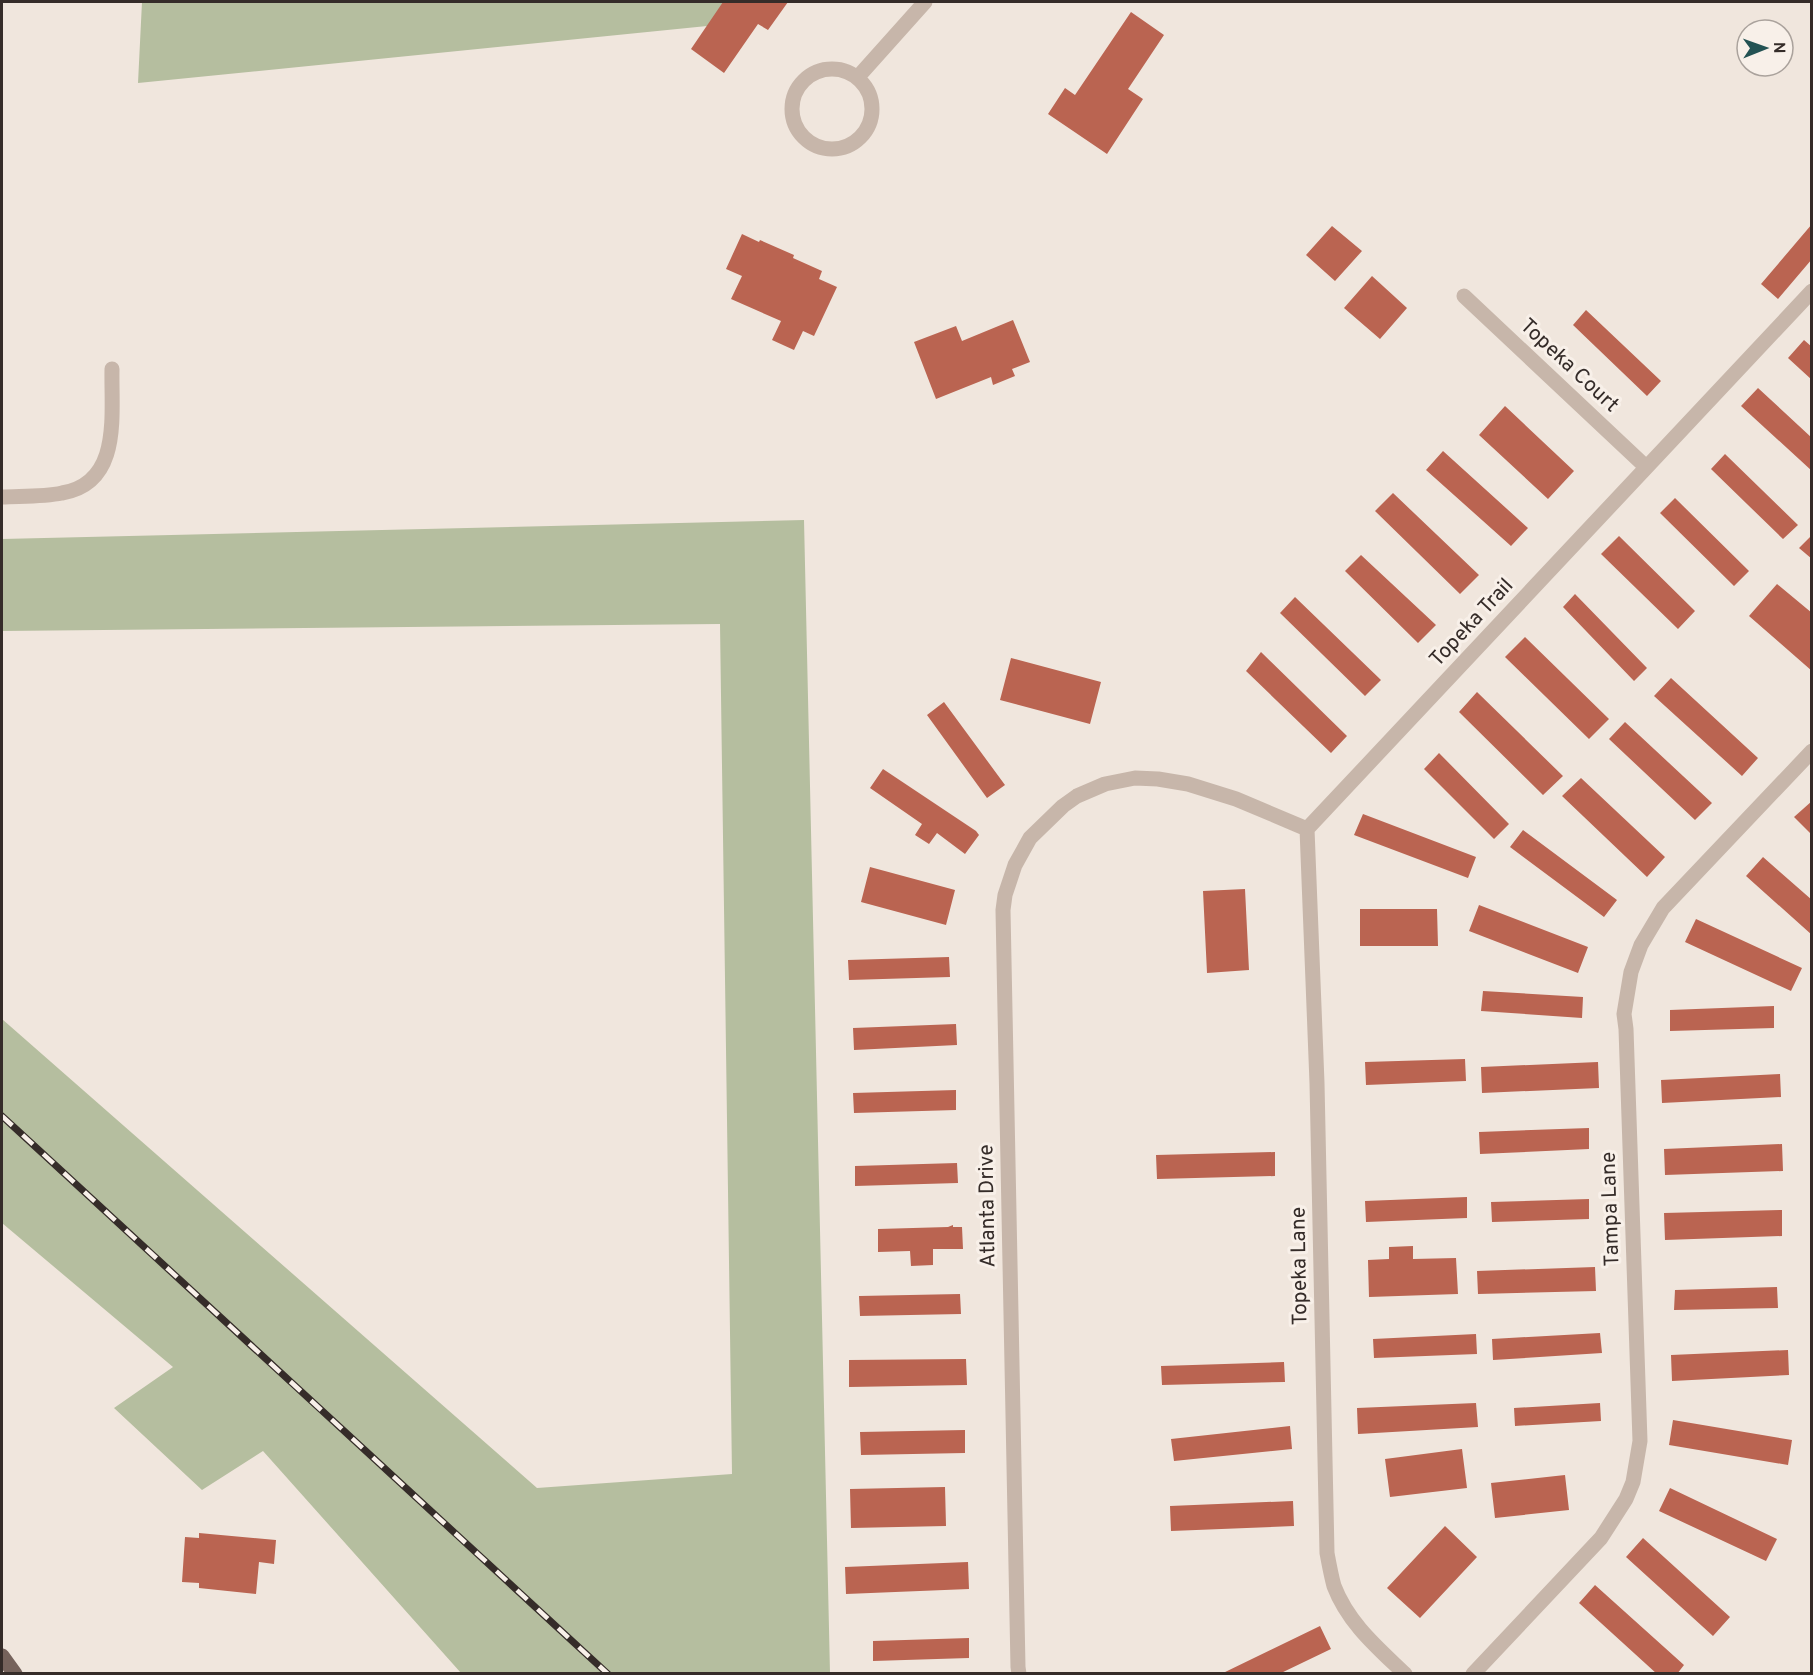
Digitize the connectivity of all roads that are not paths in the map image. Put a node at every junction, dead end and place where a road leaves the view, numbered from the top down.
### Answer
1 (925, 2) edge
2 (857, 78) junction
3 (1812, 291) edge
4 (1464, 296) dead end
5 (112, 369) dead end
6 (1646, 467) junction
7 (2, 497) edge
8 (1812, 751) edge
9 (1307, 830) junction
10 (1019, 1674) edge
11 (1405, 1674) edge
12 (1473, 1674) edge

1 - 2 street
2 - 2 street
3 - 6 street, Topeka Trail
4 - 6 street, Topeka Court
5 - 7 street
6 - 9 street, Topeka Trail
8 - 12 street, Tampa Lane
9 - 10 street, Atlanta Drive
9 - 11 street, Topeka Lane

